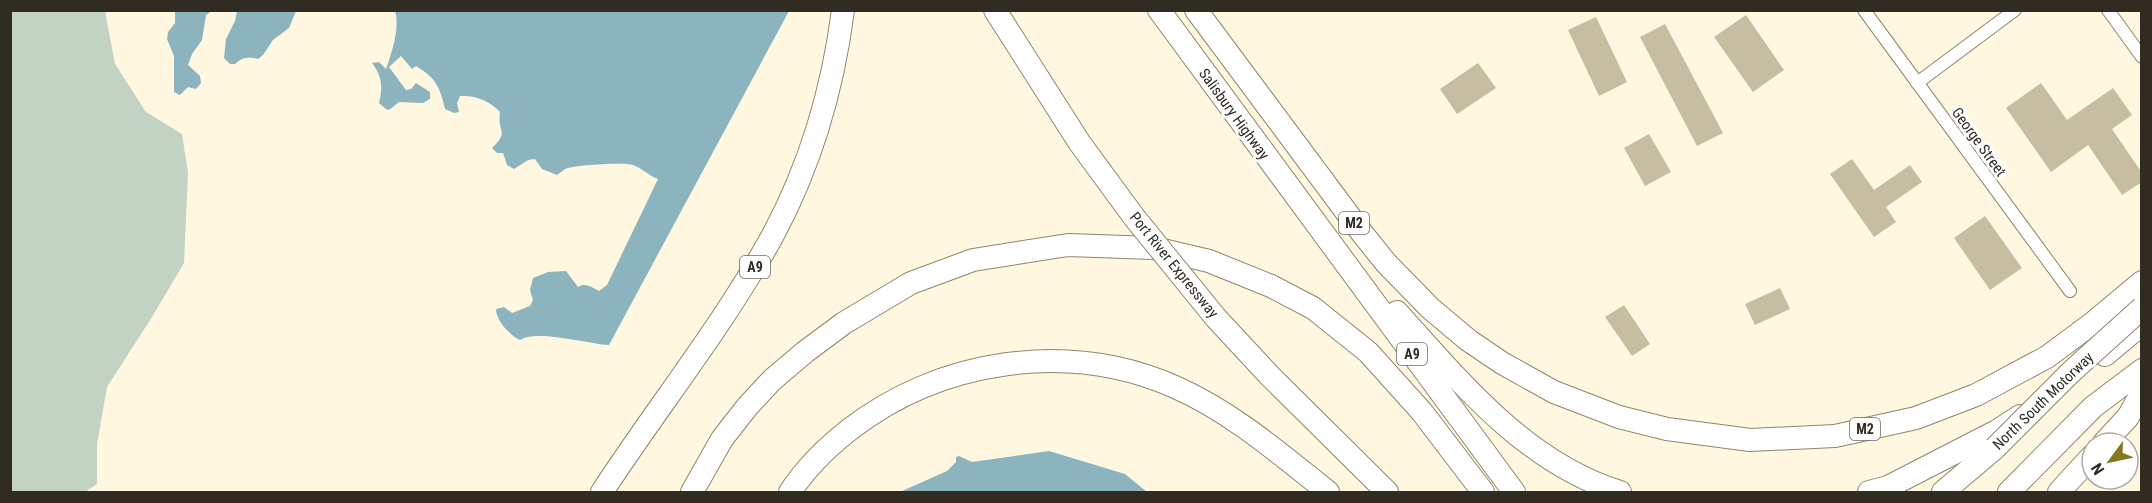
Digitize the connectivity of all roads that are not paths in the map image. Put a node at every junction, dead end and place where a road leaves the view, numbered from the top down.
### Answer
1 (843, 10) edge
2 (995, 10) edge
3 (1159, 10) edge
4 (1196, 10) edge
5 (1864, 10) edge
6 (2015, 10) edge
7 (2108, 10) edge
8 (2142, 57) edge
9 (1917, 83) junction
10 (1310, 215) junction
11 (2142, 282) edge
12 (2070, 291) dead end
13 (2142, 308) edge
14 (2142, 324) edge
15 (2142, 370) edge
16 (2142, 392) edge
17 (2115, 431) edge
18 (2080, 469) edge
19 (602, 492) edge
20 (692, 492) edge
21 (790, 492) edge
22 (1328, 492) edge
23 (1387, 492) edge
24 (1483, 492) edge
25 (1514, 492) edge
26 (1620, 492) edge
27 (1869, 492) edge
28 (1943, 492) edge
29 (2009, 492) edge
30 (2059, 492) edge

1 - 19 highway, A9
2 - 23 highway, Port River Expressway, bridge
3 - 10 highway, Salisbury Highway / A9
4 - 11 highway, M2
5 - 9 street, George Street
6 - 9 street
7 - 8 street
9 - 12 street, George Street
10 - 25 highway, A9
10 - 26 highway
13 - 28 highway, North South Motorway, bridge
14 - 27 highway
15 - 29 highway
16 - 17 highway
18 - 30 highway
20 - 24 highway
21 - 22 highway

